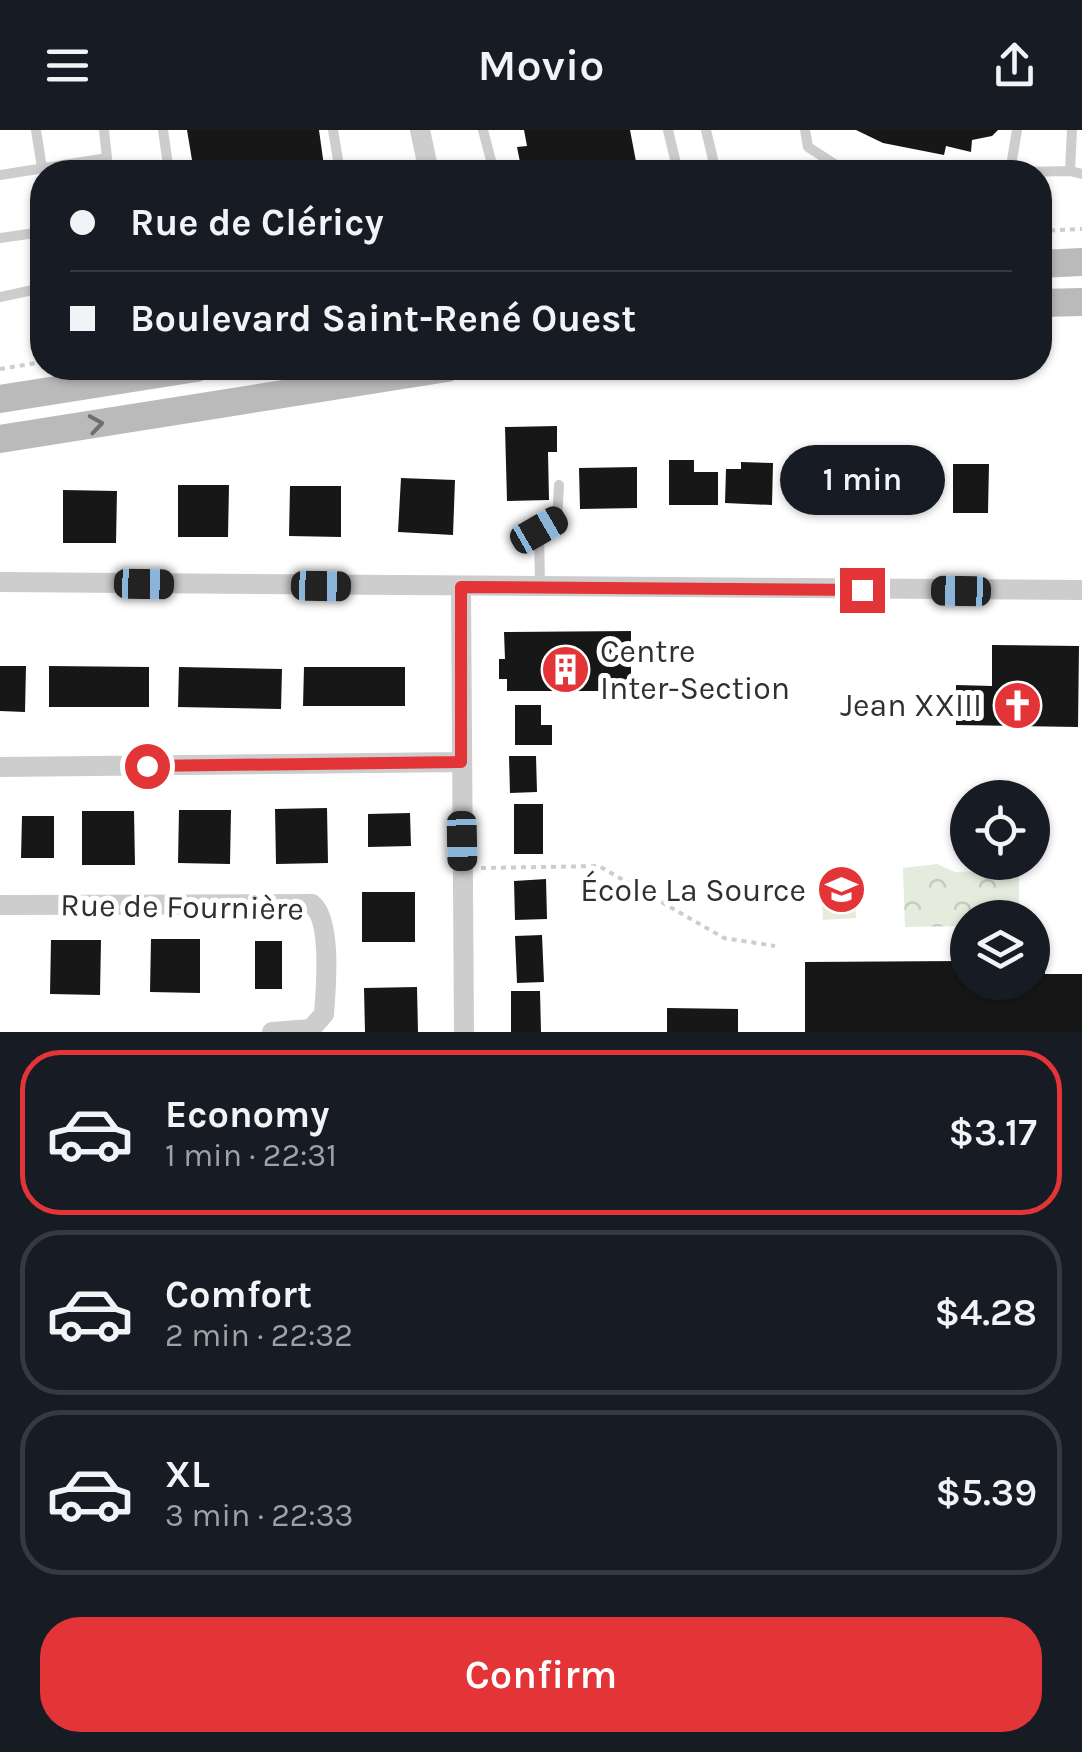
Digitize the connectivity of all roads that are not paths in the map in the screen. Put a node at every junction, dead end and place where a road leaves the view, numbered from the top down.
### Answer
1 (36, 130) edge
2 (104, 130) edge
3 (163, 130) edge
4 (333, 130) edge
5 (420, 130) edge
6 (483, 130) edge
7 (668, 130) edge
8 (706, 130) edge
9 (805, 130) edge
10 (1018, 130) edge
11 (1072, 130) edge
12 (107, 158) joint
13 (41, 160) edge
14 (94, 160) edge
15 (167, 160) edge
16 (338, 160) edge
17 (427, 160) edge
18 (491, 160) edge
19 (675, 160) edge
20 (713, 160) edge
21 (830, 160) edge
22 (1012, 160) edge
23 (30, 170) edge
24 (1076, 172) edge
25 (0, 175) edge
26 (30, 234) edge
27 (0, 238) edge
28 (1082, 262) edge
29 (1052, 263) edge
30 (30, 291) edge
31 (0, 297) edge
32 (1082, 302) edge
33 (1052, 303) edge
34 (122, 380) edge
35 (371, 380) edge
36 (0, 400) edge
37 (0, 439) edge
38 (560, 485) dead end
39 (0, 582) edge
40 (461, 587) junction
41 (540, 588) junction
42 (1082, 590) edge
43 (461, 762) junction
44 (0, 767) edge
45 (0, 905) edge
46 (272, 1032) edge
47 (464, 1032) edge

1 - 13 lane
2 - 12 lane
3 - 15 lane
4 - 16 lane
5 - 17 street
6 - 18 lane
7 - 19 lane
8 - 20 lane
9 - 21 lane
10 - 22 lane
11 - 24 lane
12 - 14 lane
23 - 25 lane
26 - 27 lane
28 - 29 main road
30 - 31 lane
32 - 33 main road
34 - 36 main road
37 -> 35 main road
38 - 41 lane
39 - 40 street
40 - 41 street
40 - 43 street
41 - 42 street
43 - 44 street
43 - 47 street
45 - 46 street, Rue de Fournière

